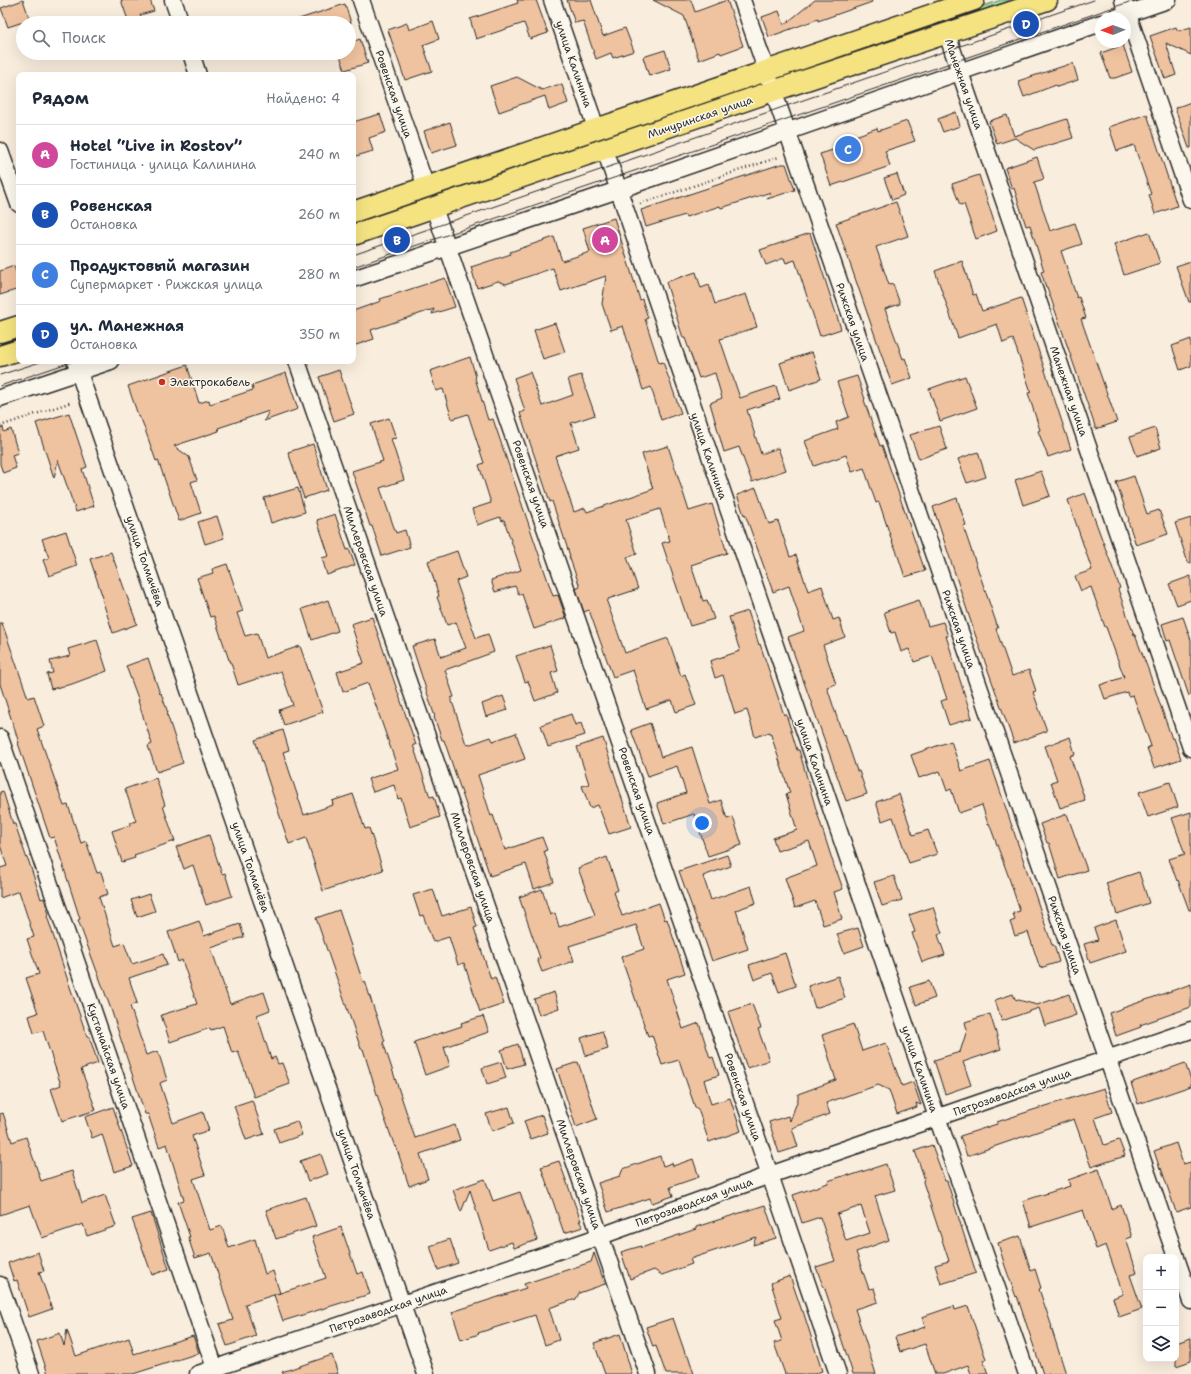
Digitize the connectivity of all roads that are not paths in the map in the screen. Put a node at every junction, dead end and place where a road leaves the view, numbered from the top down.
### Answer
1 (173, 0) edge
2 (361, 0) edge
3 (552, 0) edge
4 (742, 0) edge
5 (974, 0) edge
6 (1047, 0) edge
7 (1168, 0) edge
8 (936, 6) edge
9 (1122, 11) edge
10 (179, 16) edge
11 (1095, 25) edge
12 (947, 34) junction
13 (193, 60) edge
14 (766, 70) junction
15 (960, 71) junction
16 (197, 72) edge
17 (773, 91) junction
18 (596, 128) junction
19 (787, 131) junction
20 (605, 150) junction
21 (0, 151) edge
22 (426, 187) junction
23 (618, 190) junction
24 (16, 196) edge
25 (1191, 200) edge
26 (434, 208) junction
27 (356, 211) edge
28 (356, 234) edge
29 (448, 246) junction
30 (356, 278) edge
31 (16, 327) edge
32 (0, 332) edge
33 (16, 351) edge
34 (0, 356) edge
35 (91, 364) edge
36 (298, 364) edge
37 (77, 366) edge
38 (0, 398) edge
39 (0, 738) edge
40 (1191, 748) edge
41 (1191, 1030) edge
42 (1107, 1058) junction
43 (937, 1117) junction
44 (770, 1175) junction
45 (601, 1236) junction
46 (1175, 1254) edge
47 (1179, 1266) edge
48 (0, 1285) edge
49 (1191, 1301) edge
50 (402, 1305) junction
51 (216, 1371) edge
52 (31, 1374) edge
53 (198, 1374) edge
54 (426, 1374) edge
55 (648, 1374) edge
56 (838, 1374) edge
57 (1027, 1374) edge

1 - 10 street
2 - 22 street, Ровенская улица
3 - 18 street, улица Калинина
4 - 14 street, Рижская улица
5 - 8 main road, Мичуринская улица
6 - 12 main road, Мичуринская улица
7 - 9 street
8 - 14 main road, Мичуринская улица
9 - 25 street
11 - 15 street
12 - 15 street, Манежная улица
12 - 17 main road, Мичуринская улица
13 - 16 street
14 - 17 street, Рижская улица
14 - 18 main road, Мичуринская улица
15 - 19 street
15 - 40 street, Манежная улица
17 - 19 street, Рижская улица
17 - 20 main road, Мичуринская улица
18 - 22 main road, Мичуринская улица
19 - 23 street
19 - 42 street, Рижская улица
20 - 23 street, улица Калинина
20 - 26 main road, Мичуринская улица
21 - 24 street
22 - 27 main road, Мичуринская улица
23 - 29 street
23 - 43 street, улица Калинина
26 - 28 main road, Мичуринская улица
26 - 29 street, Ровенская улица
29 - 30 street
29 - 44 street, Ровенская улица
31 - 32 main road
33 - 34 main road
35 - 37 street
36 - 45 street, Миллеровская улица
37 - 38 street
37 - 50 street, улица Толмачёва
39 - 51 street, Кустанайская улица
41 - 42 street, Петрозаводская улица
42 - 43 street, Петрозаводская улица
42 - 46 street, Рижская улица
43 - 44 street, Петрозаводская улица
43 - 57 street, улица Калинина
44 - 45 street, Петрозаводская улица
44 - 56 street, Ровенская улица
45 - 50 street, Петрозаводская улица
45 - 55 street, Миллеровская улица
47 - 49 street, Рижская улица
48 - 52 street
50 - 51 street, Петрозаводская улица
50 - 54 street, улица Толмачёва
51 - 53 street, Петрозаводская улица

